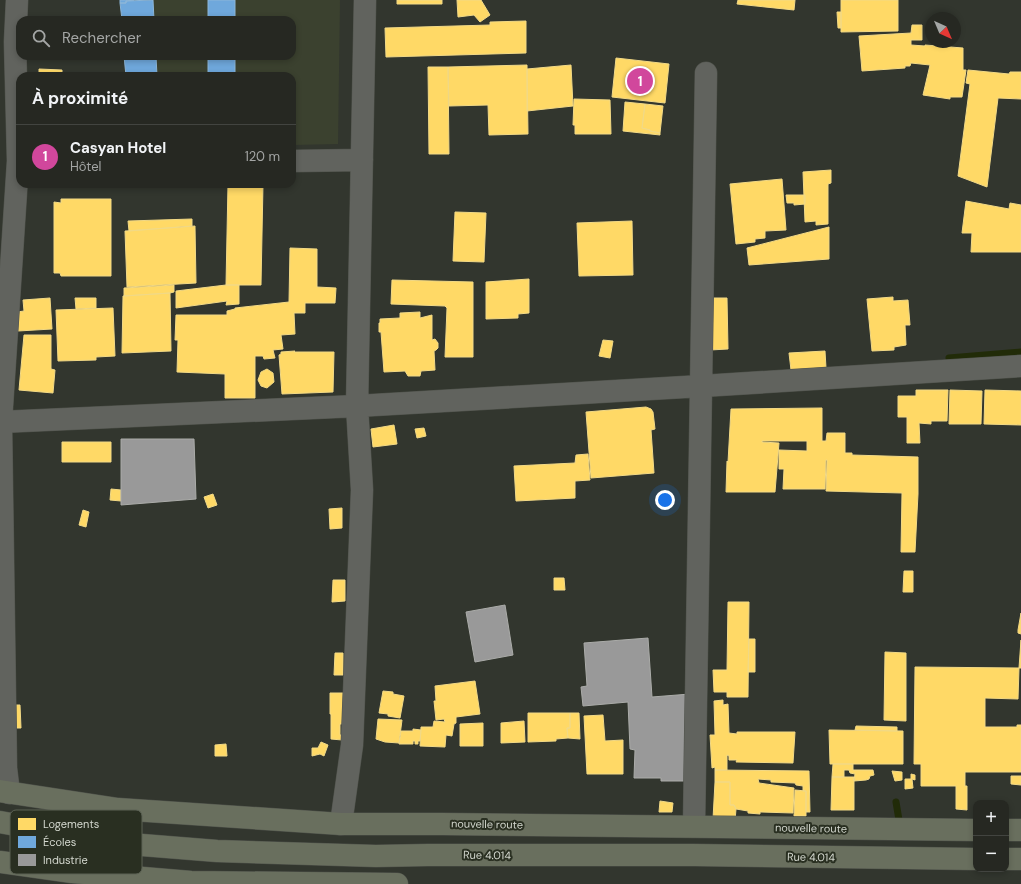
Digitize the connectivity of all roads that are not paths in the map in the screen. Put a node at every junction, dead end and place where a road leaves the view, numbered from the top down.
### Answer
1 (17, 0) edge
2 (365, 0) edge
3 (16, 16) edge
4 (16, 21) edge
5 (16, 72) edge
6 (706, 73) dead end
7 (362, 160) junction
8 (296, 161) edge
9 (17, 188) edge
10 (1021, 366) edge
11 (702, 386) junction
12 (357, 406) junction
13 (1, 422) edge
14 (4, 792) edge
15 (133, 810) edge
16 (142, 811) edge
17 (0, 822) edge
18 (10, 824) edge
19 (341, 824) junction
20 (694, 826) junction
21 (973, 830) edge
22 (1009, 830) edge
23 (1021, 830) edge
24 (142, 845) edge
25 (973, 859) edge
26 (1009, 859) edge
27 (1021, 859) edge
28 (0, 862) edge
29 (10, 863) edge
30 (96, 874) edge
31 (397, 884) edge

1 - 3 street
2 - 7 street
4 - 5 street
6 - 11 street
7 - 8 street
7 - 12 street
9 - 13 street
10 - 11 street
11 - 12 street
11 - 20 street
12 - 13 street
12 - 19 street
13 - 14 street
14 - 15 highway, nouvelle route
16 - 19 highway, nouvelle route
17 - 18 highway, Rue 4.014
19 - 20 highway, nouvelle route
20 - 21 highway, nouvelle route
22 - 23 highway
24 - 25 highway, Rue 4.014
26 - 27 highway
28 - 29 highway
30 - 31 highway

